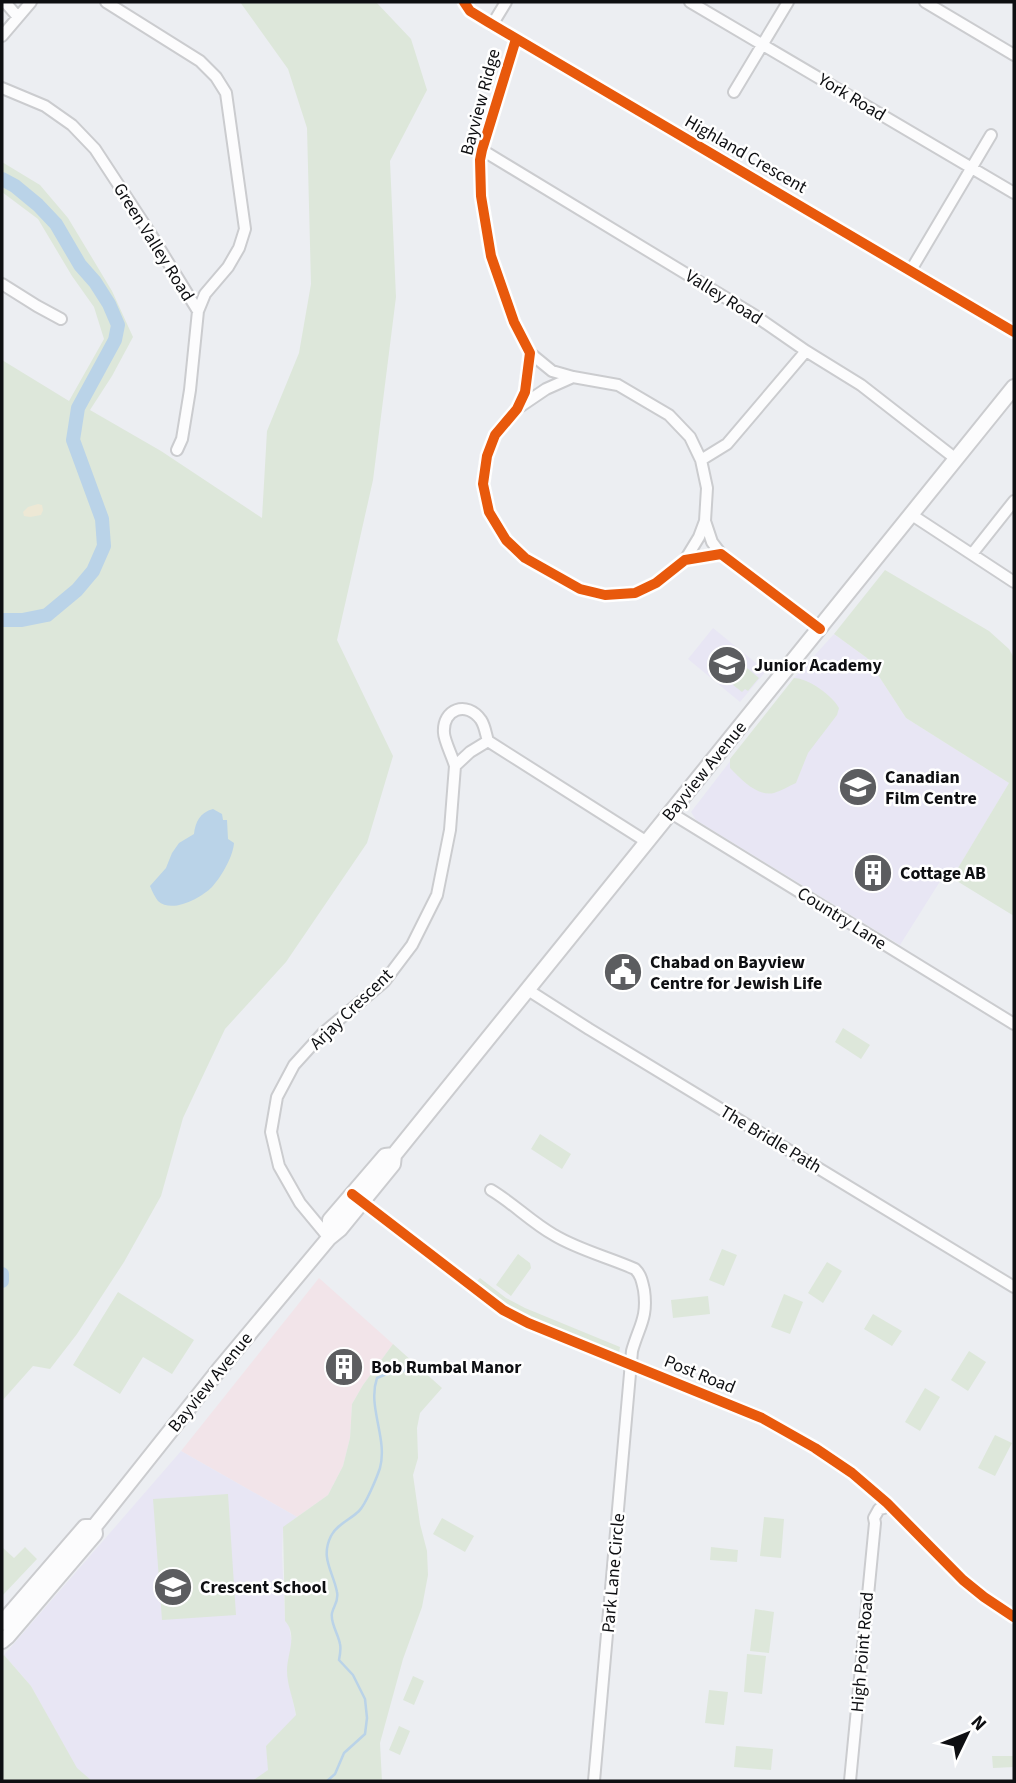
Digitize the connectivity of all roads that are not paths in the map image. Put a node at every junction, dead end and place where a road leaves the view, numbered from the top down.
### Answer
1 (5, 2) edge
2 (31, 2) edge
3 (106, 2) edge
4 (464, 2) edge
5 (506, 2) edge
6 (690, 2) edge
7 (788, 2) edge
8 (925, 2) edge
9 (17, 16) junction
10 (492, 25) junction
11 (2, 36) edge
12 (516, 38) junction
13 (762, 44) junction
14 (1014, 55) edge
15 (2, 88) edge
16 (734, 92) dead end
17 (991, 135) dead end
18 (482, 150) junction
19 (972, 168) junction
20 (1014, 194) edge
21 (911, 270) junction
22 (2, 284) edge
23 (198, 311) junction
24 (61, 318) dead end
25 (1014, 332) edge
26 (806, 351) junction
27 (530, 353) junction
28 (573, 377) junction
29 (1014, 387) edge
30 (517, 409) junction
31 (177, 450) dead end
32 (956, 459) junction
33 (701, 460) junction
34 (1014, 500) edge
35 (912, 515) junction
36 (705, 521) junction
37 (721, 554) junction
38 (972, 554) junction
39 (685, 560) junction
40 (1014, 582) edge
41 (820, 629) junction
42 (488, 741) junction
43 (455, 766) junction
44 (671, 813) junction
45 (647, 842) junction
46 (528, 990) junction
47 (1014, 1024) edge
48 (491, 1190) dead end
49 (357, 1198) junction
50 (329, 1238) junction
51 (1014, 1287) edge
52 (631, 1365) junction
53 (885, 1506) junction
54 (94, 1527) junction
55 (1014, 1617) edge
56 (2, 1623) edge
57 (2, 1641) edge
58 (594, 1781) edge
59 (850, 1781) edge

1 - 9 street
2 - 9 street
3 - 23 street
4 - 10 street, Highland Crescent
5 - 10 street
6 - 13 street, York Road
7 - 13 street
8 - 14 street
9 - 11 street
10 - 12 street, Highland Crescent
12 - 18 street, Bayview Ridge
12 - 21 street, Highland Crescent
13 - 16 street
13 - 19 street, York Road
15 - 23 street, Green Valley Road
17 - 19 street
18 - 26 street, Valley Road
18 - 27 street, Bayview Ridge
19 - 20 street, York Road
19 - 21 street
21 - 25 street, Highland Crescent
22 - 24 street
23 - 31 street, Green Valley Road
26 - 32 street, Valley Road
26 - 33 street
27 - 28 street
27 - 30 street
28 - 30 street
28 - 33 street
29 - 32 main road, Bayview Avenue
30 - 39 street
32 - 35 main road, Bayview Avenue
33 - 36 street
34 - 38 street
35 - 38 street
35 - 41 main road, Bayview Avenue
36 - 37 street
36 - 39 street
37 - 39 street
37 - 41 street
38 - 40 street
41 - 44 main road, Bayview Avenue
42 - 43 street
42 - 43 street, Arjay Crescent
42 - 45 street, Arjay Crescent
43 - 50 street, Arjay Crescent
44 - 45 main road, Bayview Avenue
44 - 47 street, Country Lane
45 - 46 main road, Bayview Avenue
46 - 49 main road, Bayview Avenue
46 - 51 street, The Bridle Path
48 - 52 street, Park Lane Circle
49 - 50 main road, Bayview Avenue
49 - 52 street, Post Road
50 - 54 main road, Bayview Avenue
52 - 53 street, Post Road
52 - 58 street, Park Lane Circle
53 - 55 street, Post Road
53 - 59 street, High Point Road
54 - 56 main road, Bayview Avenue
54 - 57 main road, Bayview Avenue

